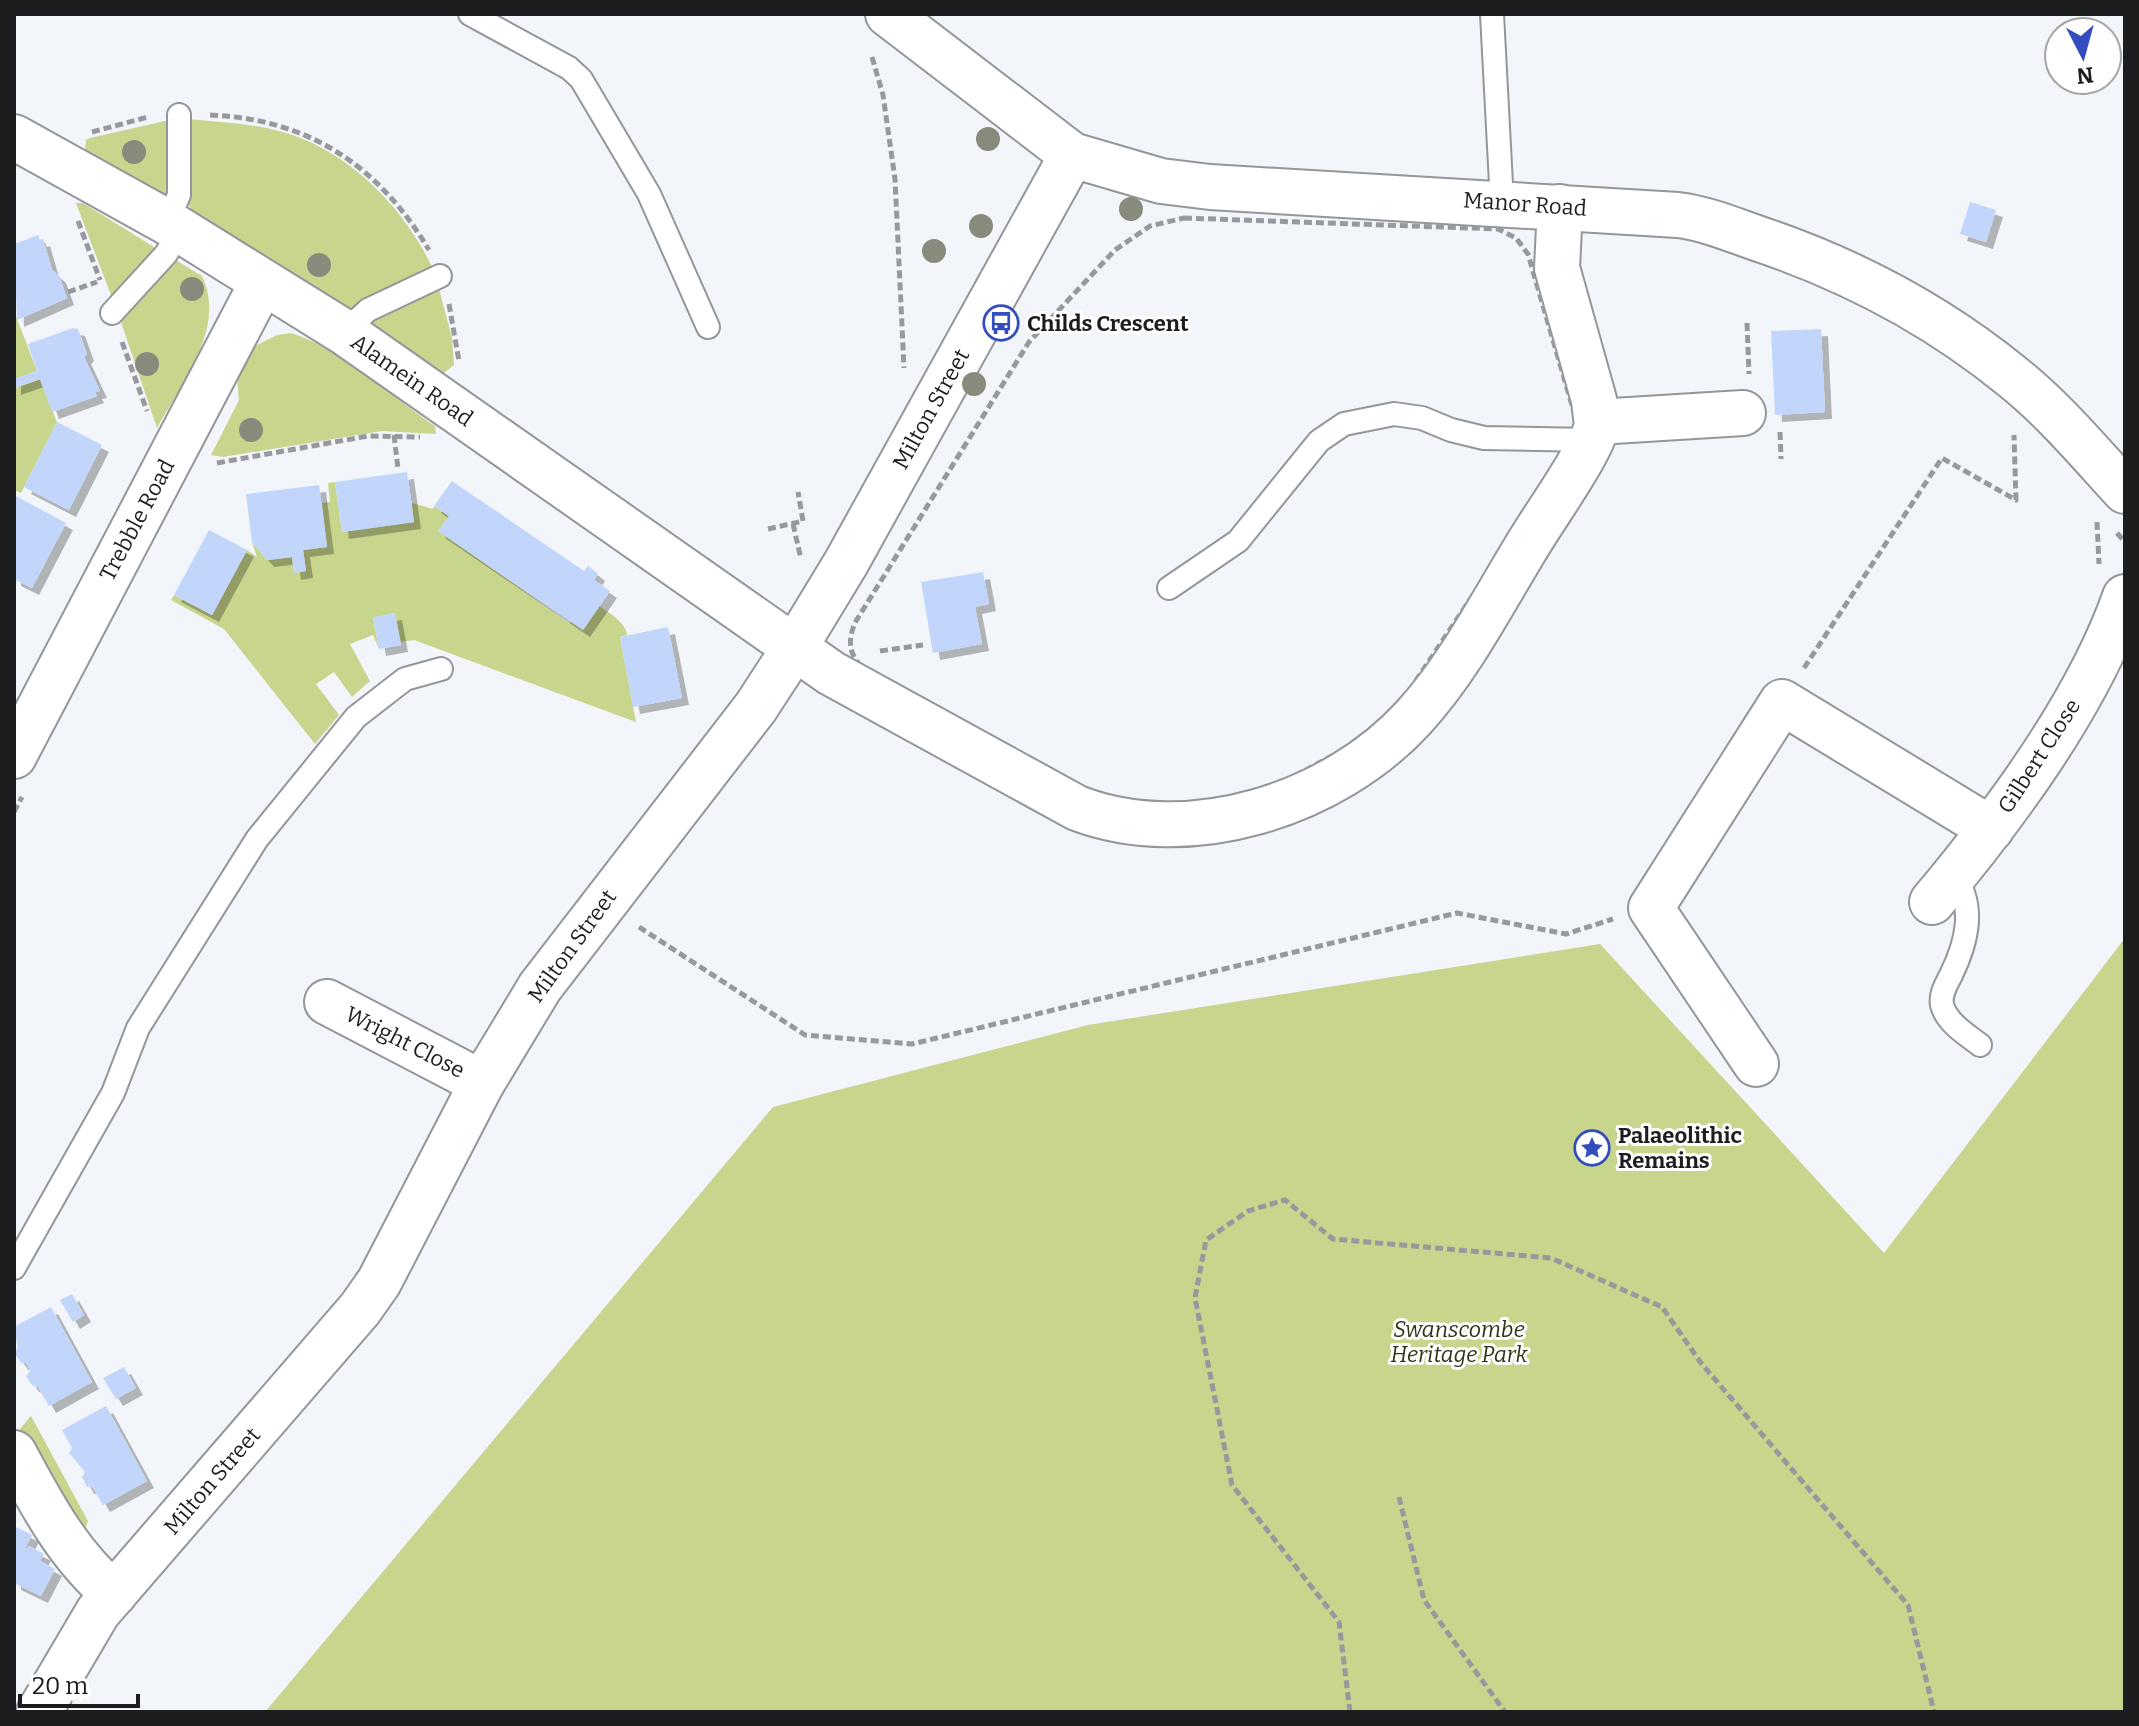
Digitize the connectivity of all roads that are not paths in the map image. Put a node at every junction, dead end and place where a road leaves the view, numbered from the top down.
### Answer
1 (470, 14) edge
2 (1492, 14) edge
3 (879, 33) edge
4 (179, 115) road end
5 (14, 137) edge
6 (1072, 155) junction
7 (1502, 203) junction
8 (1560, 207) junction
9 (174, 227) junction
10 (440, 276) road end
11 (262, 283) junction
12 (112, 313) road end
13 (708, 327) dead end
14 (344, 332) junction
15 (1763, 424) road end
16 (1594, 431) junction
17 (2125, 491) edge
18 (1169, 588) dead end
19 (2125, 597) edge
20 (795, 647) junction
21 (441, 669) dead end
22 (19, 756) edge
23 (1991, 829) junction
24 (1943, 889) joint
25 (327, 1002) dead end
26 (1980, 1045) dead end
27 (1756, 1064) dead end
28 (482, 1083) junction
29 (14, 1268) edge
30 (14, 1453) edge
31 (114, 1594) junction
32 (39, 1712) edge

1 - 13 lane
2 - 7 lane
3 - 6 street, Manor Road
4 - 9 lane
5 - 9 street, Alamein Road
6 - 7 street, Manor Road
6 - 20 street, Milton Street
7 - 8 street, Manor Road
8 - 16 street
8 - 17 street, Manor Road
9 - 11 street, Alamein Road
9 - 12 lane
10 - 14 lane
11 - 14 street, Alamein Road
11 - 22 street, Trebble Road
14 - 20 street, Alamein Road
15 - 16 street
16 - 18 lane
16 - 20 street
19 - 23 street, Gilbert Close
20 - 28 street, Milton Street
21 - 29 lane
23 - 24 street, Gilbert Close
23 - 27 street
24 - 26 lane
25 - 28 street, Wright Close
28 - 31 street, Milton Street
30 - 31 street
31 - 32 street, Milton Street

